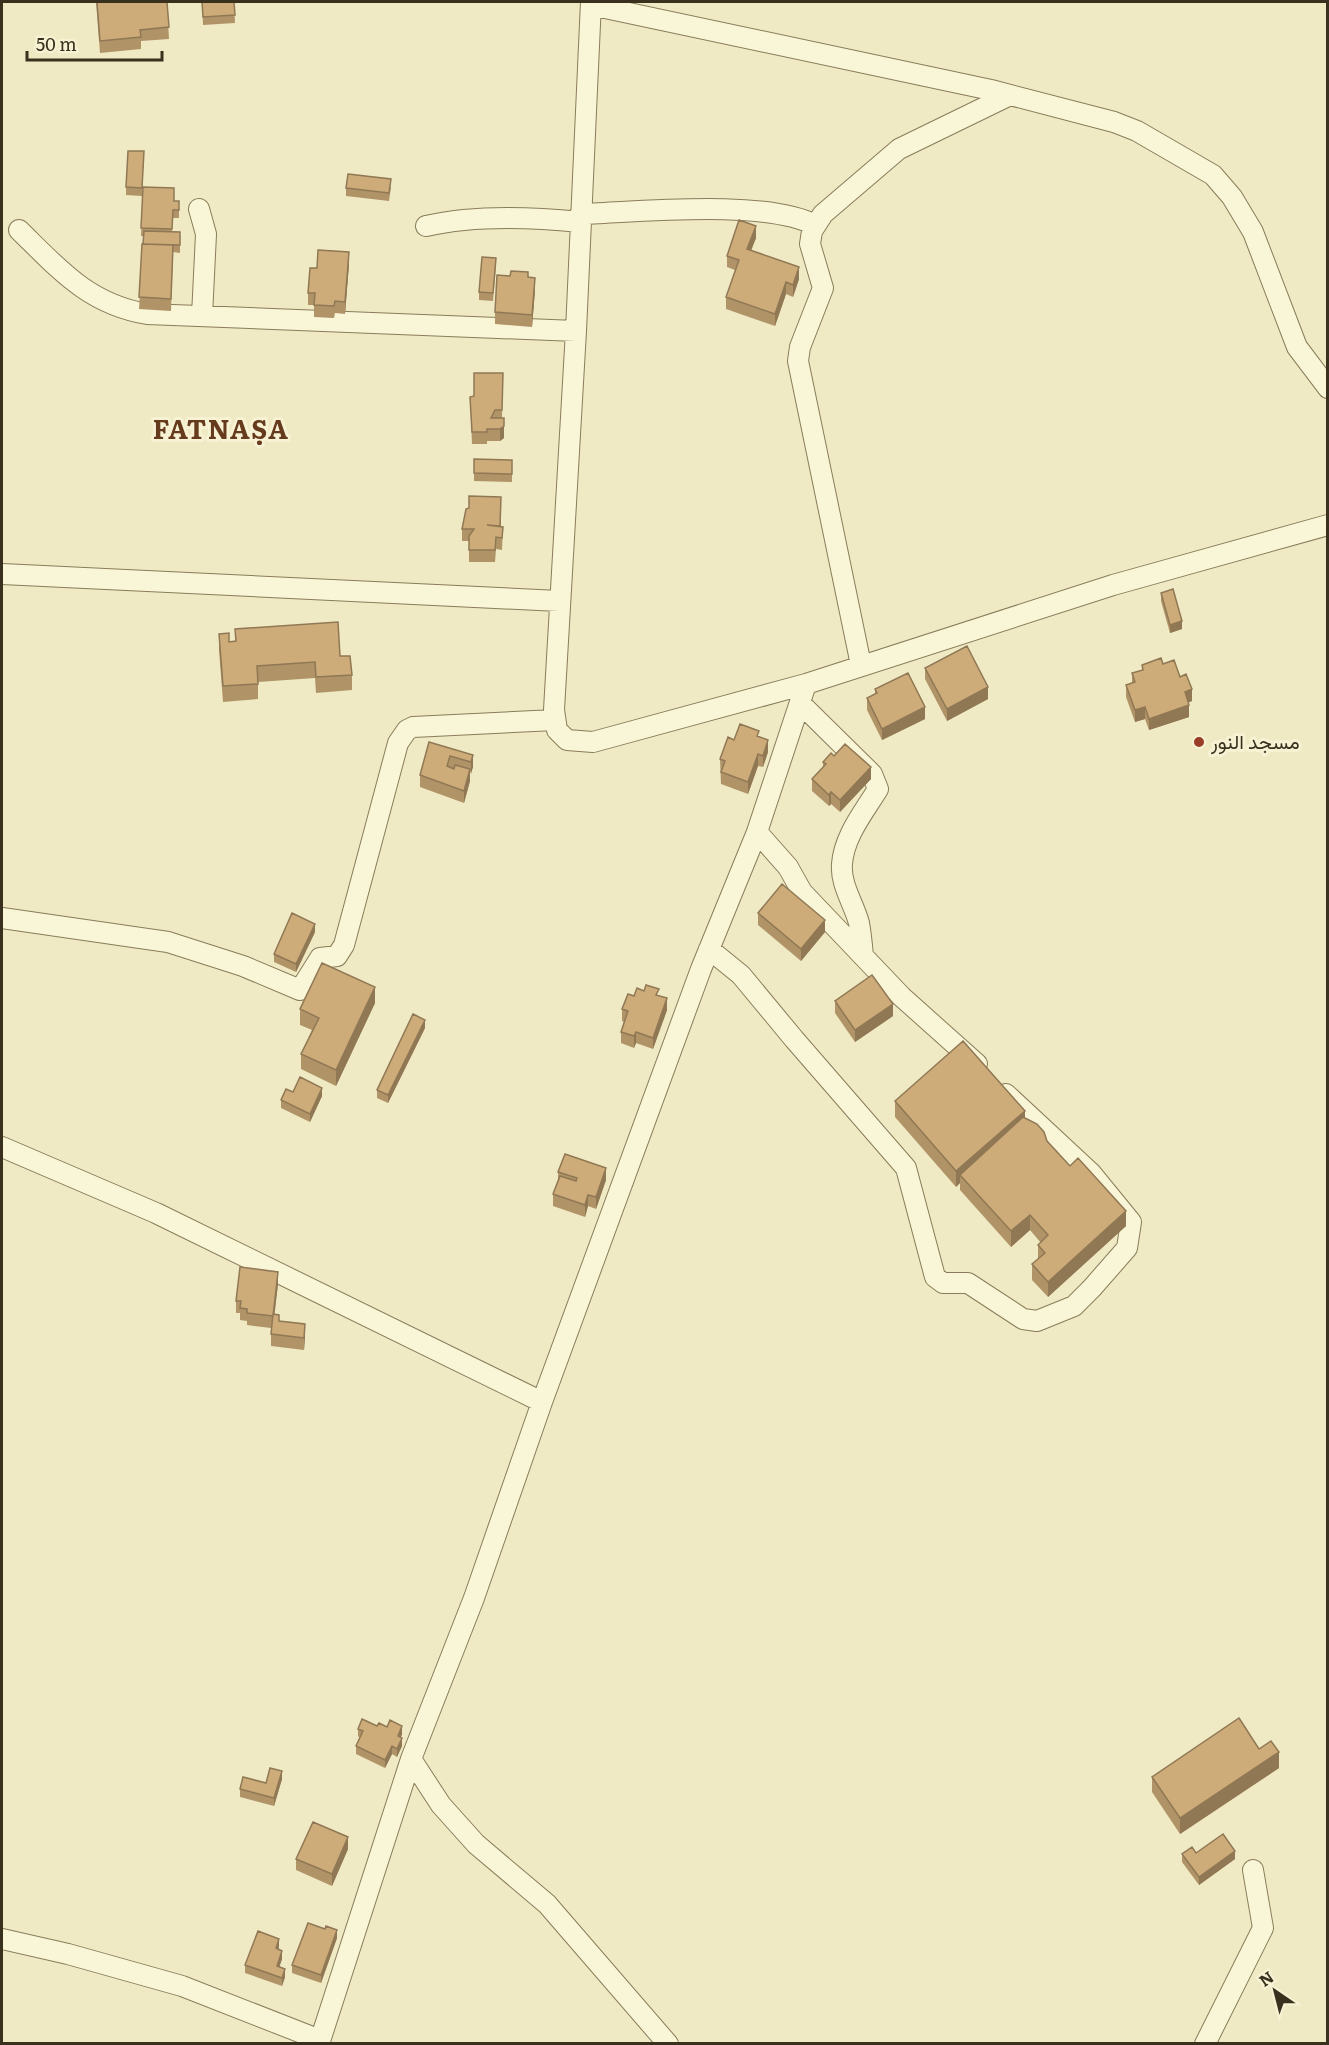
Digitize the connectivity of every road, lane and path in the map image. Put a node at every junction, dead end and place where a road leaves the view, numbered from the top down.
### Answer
1 (591, 3) edge
2 (1010, 95) junction
3 (199, 209) dead end
4 (580, 218) junction
5 (815, 225) junction
6 (426, 226) dead end
7 (19, 230) dead end
8 (202, 316) junction
9 (576, 331) junction
10 (1328, 388) edge
11 (1328, 525) edge
12 (2, 574) edge
13 (559, 601) junction
14 (861, 665) junction
15 (806, 684) junction
16 (801, 704) junction
17 (555, 720) junction
18 (757, 832) junction
19 (2, 918) edge
20 (709, 949) junction
21 (863, 956) junction
22 (2, 1147) edge
23 (542, 1402) junction
24 (411, 1759) junction
25 (1253, 1870) dead end
26 (2, 1939) edge
27 (319, 2042) edge
28 (668, 2043) edge
29 (1205, 2043) edge

1 - 2 street
1 - 4 street
2 - 5 street
2 - 10 street
3 - 8 street
4 - 5 street
4 - 6 street
4 - 9 street
5 - 14 street
7 - 8 street
8 - 9 street
9 - 13 street
11 - 14 street
12 - 13 street
13 - 17 street
14 - 15 street
15 - 16 street
15 - 17 street
16 - 18 street
16 - 21 street
17 - 19 street
18 - 20 street
18 - 21 street
20 - 21 street
20 - 23 street
22 - 23 street
23 - 24 street
24 - 27 street
24 - 28 street
25 - 29 street
26 - 27 street

